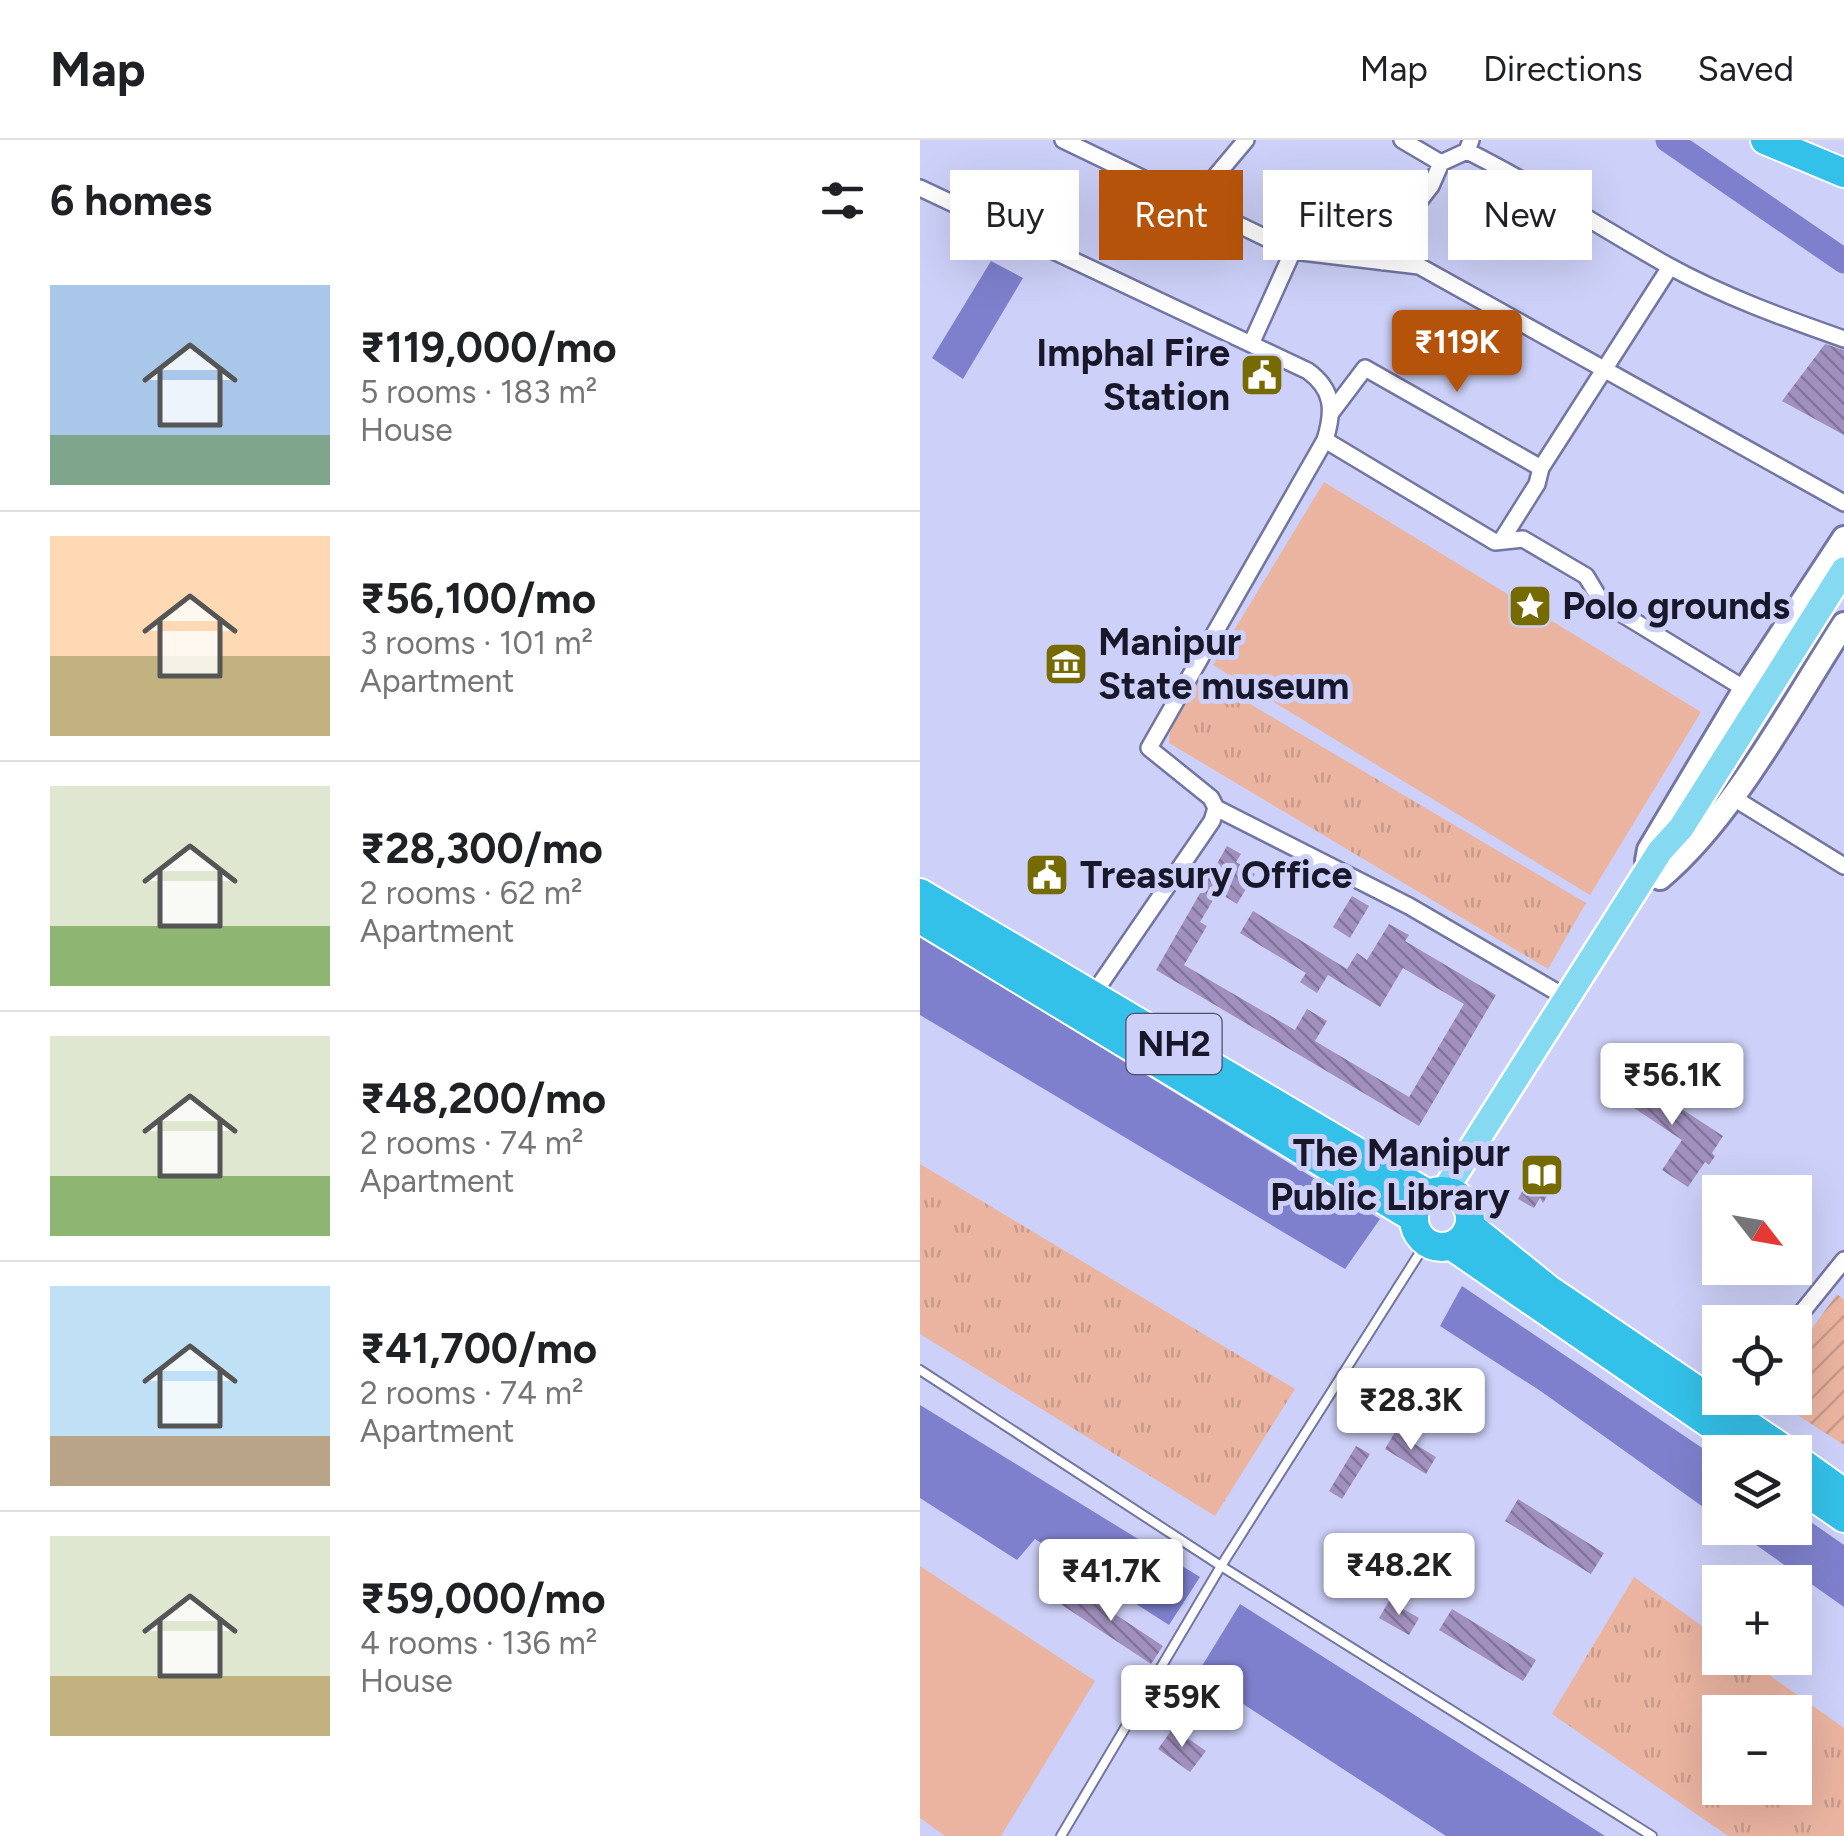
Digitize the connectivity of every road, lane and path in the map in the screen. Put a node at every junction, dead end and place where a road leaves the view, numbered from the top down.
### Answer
1 (1064, 140) edge
2 (1246, 140) edge
3 (1402, 140) edge
4 (1765, 140) edge
5 (1802, 140) edge
6 (1469, 145) edge
7 (1844, 157) edge
8 (1442, 163) junction
9 (1125, 170) edge
10 (1221, 170) edge
11 (1844, 173) edge
12 (920, 188) edge
13 (1289, 260) edge
14 (1367, 260) edge
15 (1383, 262) junction
16 (1670, 267) junction
17 (1844, 340) edge
18 (1251, 344) junction
19 (1602, 368) junction
20 (1331, 413) junction
21 (1324, 440) junction
22 (1541, 468) junction
23 (1844, 502) edge
24 (1844, 538) edge
25 (1501, 540) junction
26 (1844, 570) edge
27 (1844, 624) edge
28 (1745, 689) junction
29 (1732, 797) junction
30 (1216, 808) junction
31 (1844, 866) edge
32 (1652, 876) junction
33 (920, 893) edge
34 (920, 919) edge
35 (1092, 996) junction
36 (1567, 998) junction
37 (1521, 1086) junction
38 (1442, 1216) junction
39 (1844, 1260) edge
40 (1808, 1305) edge
41 (920, 1370) edge
42 (1702, 1385) edge
43 (1745, 1415) edge
44 (1729, 1435) edge
45 (1768, 1435) edge
46 (1812, 1470) edge
47 (1844, 1493) edge
48 (1812, 1496) edge
49 (1844, 1518) edge
50 (1220, 1566) junction
51 (1061, 1836) edge
52 (1652, 1836) edge

1 - 9 street
2 - 10 street
3 - 8 street
4 - 11 highway
5 - 7 highway
6 - 8 street
6 - 16 street
8 - 15 street
12 - 18 street
13 - 18 street
14 - 15 street
15 - 19 street
16 - 17 street
16 - 19 street
18 - 20 street
19 - 22 street
19 - 23 street
20 - 21 street
20 - 22 street
21 - 25 street
21 - 30 street
22 - 25 street
24 - 28 street
25 - 28 street
26 - 32 main road
27 - 29 street
28 - 32 street
29 - 31 street
29 - 32 street
30 - 35 street
30 - 36 street
32 - 36 main road
32 - 37 main road
33 - 35 highway, NH2
34 - 38 highway, NH2
35 - 38 highway, NH2
36 - 37 main road
37 - 38 main road
38 - 42 highway, NH2
38 - 44 highway, NH2
38 - 50 lane
39 - 40 street
41 - 50 lane
43 - 45 highway, NH2
46 - 47 highway
48 - 49 highway
50 - 51 lane
50 - 52 lane

